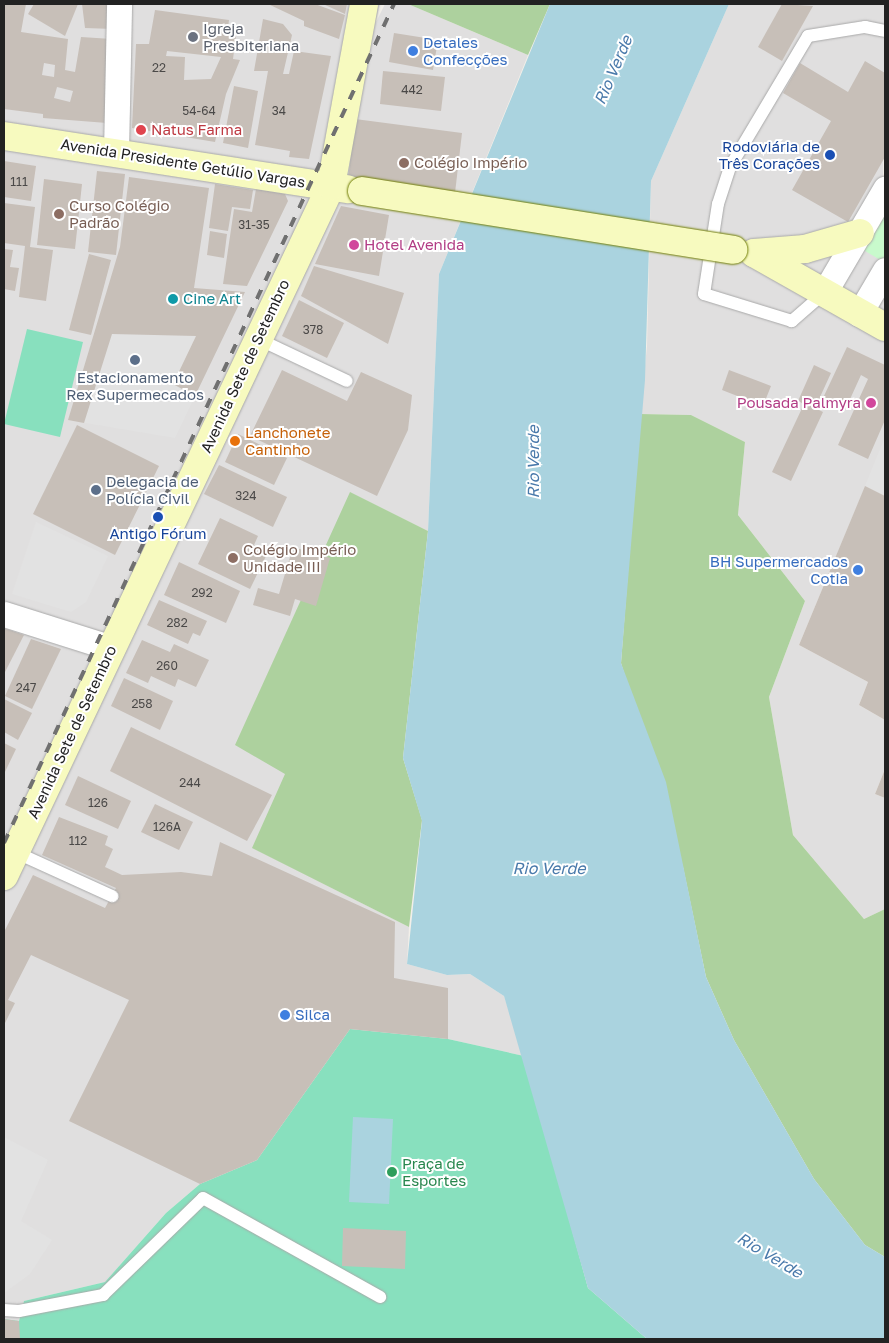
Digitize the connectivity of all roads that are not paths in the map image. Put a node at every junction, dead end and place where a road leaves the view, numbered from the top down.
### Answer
1 (119, 4) edge
2 (364, 4) edge
3 (885, 31) edge
4 (4, 136) edge
5 (116, 152) junction
6 (331, 186) junction
7 (885, 189) edge
8 (860, 233) junction
9 (744, 252) junction
10 (885, 270) edge
11 (824, 293) junction
12 (859, 314) junction
13 (885, 327) edge
14 (258, 339) junction
15 (347, 381) dead end
16 (4, 614) edge
17 (112, 648) junction
18 (9, 864) edge
19 (112, 896) dead end
20 (380, 1297) dead end
21 (4, 1310) edge

1 - 5 street
2 - 6 main road, Avenida Sete de Setembro
3 - 11 lane
4 - 5 main road, Avenida Presidente Getúlio Vargas
5 - 6 main road, Avenida Presidente Getúlio Vargas
6 - 9 main road, Avenida Presidente Getúlio Vargas, bridge
6 - 14 main road, Avenida Sete de Setembro
7 - 8 street
8 - 9 main road
8 - 11 street
9 - 11 main road
10 - 12 street
11 - 12 main road
12 - 13 main road
14 - 15 lane
14 - 17 main road, Avenida Sete de Setembro
16 - 17 street
17 - 18 main road, Avenida Sete de Setembro
18 - 19 lane
20 - 21 lane

